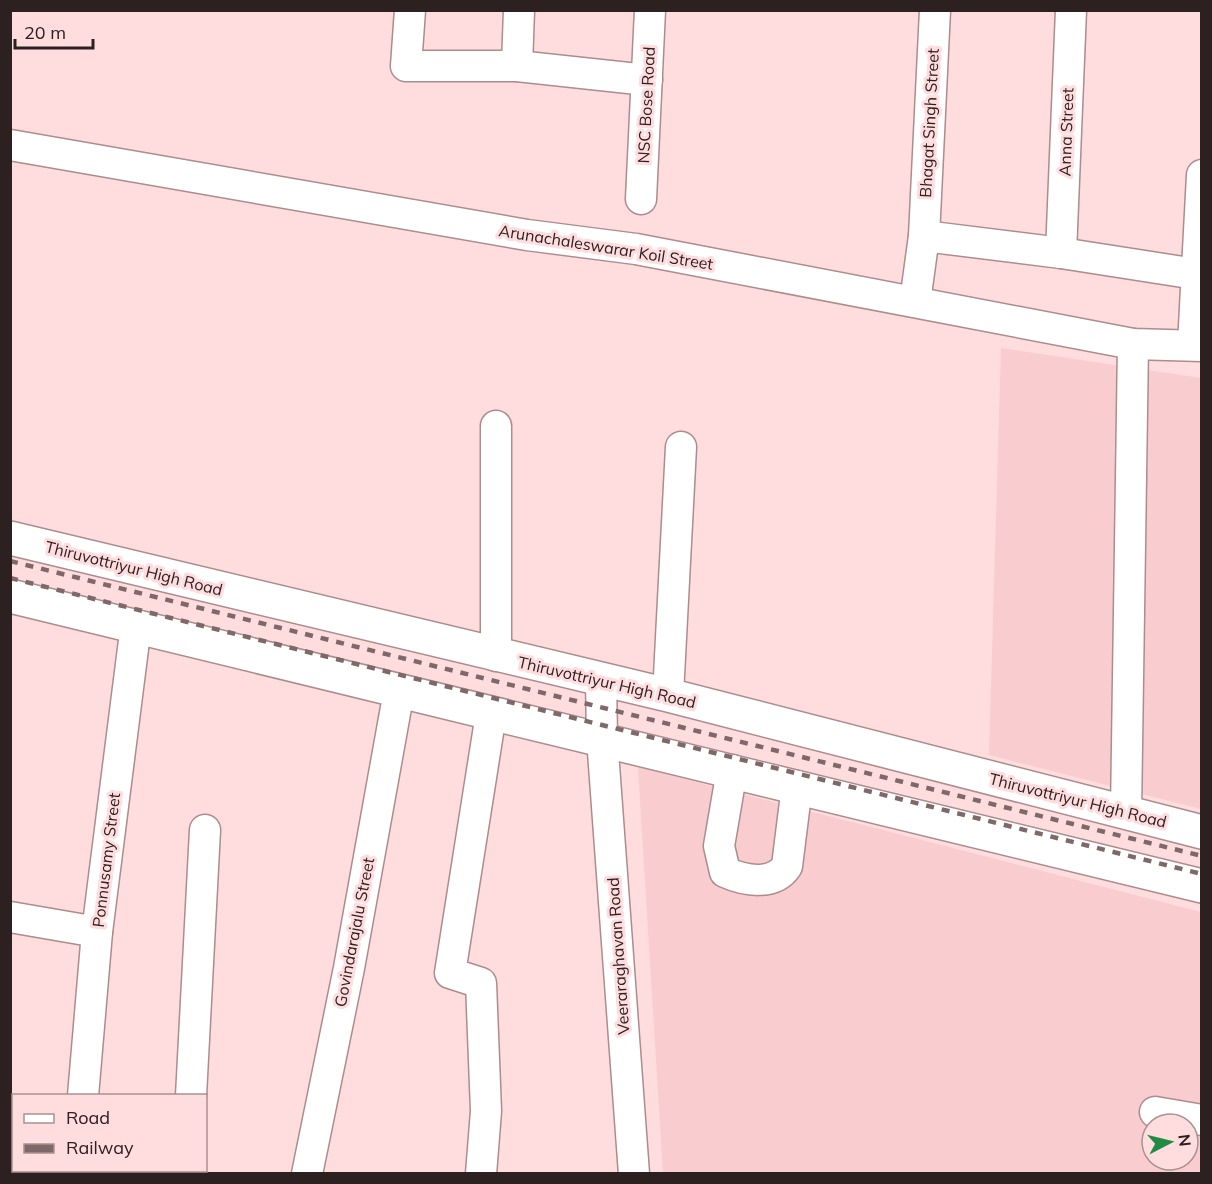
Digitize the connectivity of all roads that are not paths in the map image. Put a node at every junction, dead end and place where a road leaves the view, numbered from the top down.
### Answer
1 (410, 10) edge
2 (519, 10) edge
3 (650, 10) edge
4 (935, 10) edge
5 (1071, 10) edge
6 (517, 66) junction
7 (647, 80) junction
8 (10, 145) edge
9 (1202, 175) edge
10 (641, 199) dead end
11 (924, 236) junction
12 (1061, 253) junction
13 (1199, 274) edge
14 (915, 302) junction
15 (1133, 344) junction
16 (1197, 346) edge
17 (496, 426) dead end
18 (681, 447) dead end
19 (10, 538) edge
20 (10, 596) edge
21 (136, 625) junction
22 (495, 656) junction
23 (601, 680) junction
24 (399, 691) junction
25 (668, 695) junction
26 (491, 714) junction
27 (602, 738) junction
28 (732, 770) junction
29 (797, 786) junction
30 (1126, 813) junction
31 (205, 830) dead end
32 (1202, 832) edge
33 (1202, 886) edge
34 (10, 917) edge
35 (97, 932) junction
36 (83, 1094) edge
37 (191, 1094) edge
38 (307, 1173) edge
39 (481, 1173) edge
40 (634, 1173) edge

1 - 6 street
2 - 6 street
3 - 7 street, NSC Bose Road
4 - 11 street, Bhagat Singh Street
5 - 12 street, Anna Street
6 - 7 street
7 - 10 street, NSC Bose Road
8 - 14 street, Arunachaleswarar Koil Street
9 - 13 street
11 - 12 street
11 - 14 street, Bhagat Singh Street
12 - 13 street
13 - 16 street
14 - 15 street, Arunachaleswarar Koil Street
15 - 16 street, Arunachaleswarar Koil Street
15 - 30 street
17 - 22 street
18 - 25 street
19 - 22 main road, Thiruvottriyur High Road
20 - 21 main road
21 - 24 main road
21 - 35 street, Ponnusamy Street
22 - 23 main road, Thiruvottriyur High Road
23 - 25 main road, Thiruvottriyur High Road
23 - 27 street, Veeraraghavan Road
24 - 26 main road
24 - 38 street, Govindarajalu Street
25 - 30 main road, Thiruvottriyur High Road
26 - 27 main road
26 - 39 street
27 - 28 main road
27 - 40 street, Veeraraghavan Road
28 - 29 main road
28 - 29 street
29 - 33 main road
30 - 32 main road, Thiruvottriyur High Road
31 - 37 street
34 - 35 street
35 - 36 street, Ponnusamy Street

